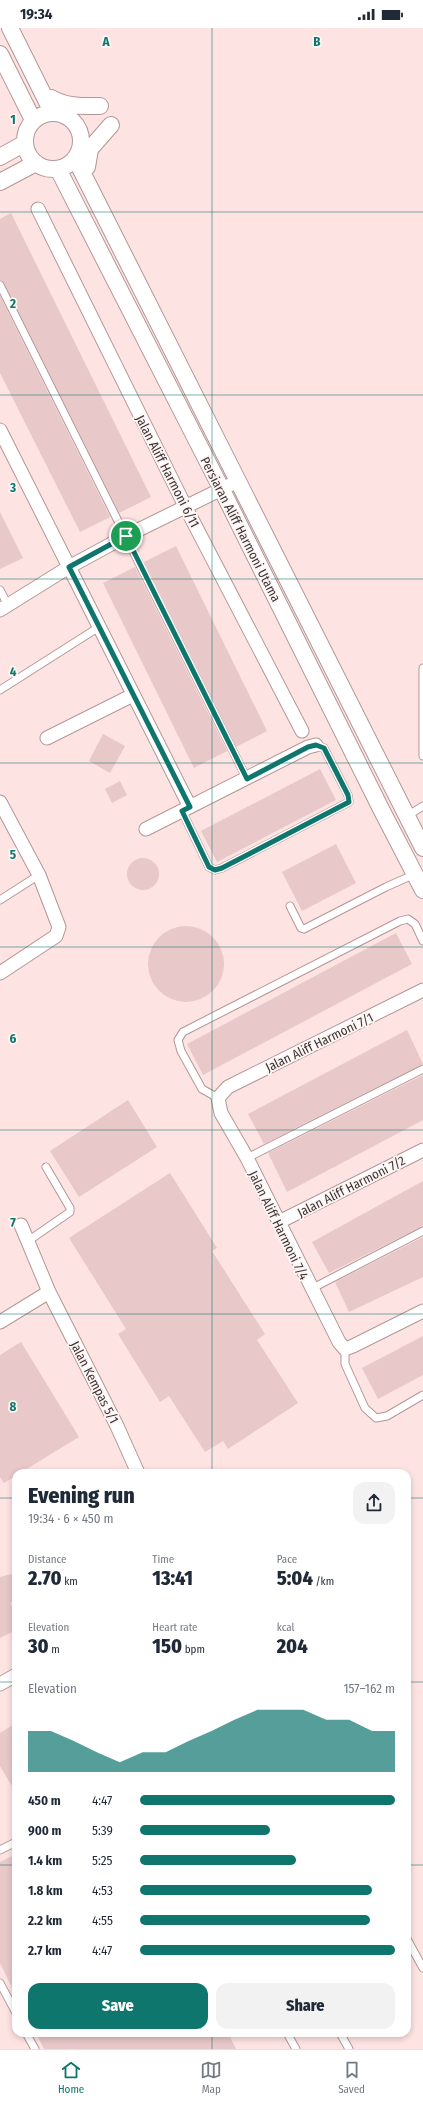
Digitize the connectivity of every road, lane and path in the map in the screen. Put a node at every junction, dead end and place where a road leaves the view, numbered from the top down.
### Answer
1 (10, 28) edge
2 (0, 54) edge
3 (39, 87) junction
4 (100, 106) dead end
5 (52, 112) junction
6 (33, 120) junction
7 (111, 125) dead end
8 (25, 143) junction
9 (0, 157) edge
10 (76, 158) junction
11 (36, 163) junction
12 (58, 169) junction
13 (0, 182) edge
14 (88, 183) junction
15 (38, 209) dead end
16 (0, 285) edge
17 (0, 430) edge
18 (238, 481) junction
19 (222, 490) junction
20 (185, 506) junction
21 (126, 536) junction
22 (69, 567) junction
23 (0, 590) edge
24 (4, 608) edge
25 (100, 626) junction
26 (423, 668) edge
27 (0, 690) edge
28 (133, 695) junction
29 (302, 731) dead end
30 (47, 738) dead end
31 (316, 745) joint
32 (423, 756) edge
33 (247, 779) junction
34 (0, 802) edge
35 (423, 806) edge
36 (186, 809) junction
37 (3, 816) edge
38 (407, 816) junction
39 (146, 829) dead end
40 (423, 848) edge
41 (416, 874) junction
42 (39, 875) junction
43 (423, 890) edge
44 (0, 900) edge
45 (290, 906) dead end
46 (423, 940) edge
47 (0, 973) edge
48 (423, 990) edge
49 (423, 1069) edge
50 (218, 1098) junction
51 (423, 1150) edge
52 (246, 1158) junction
53 (46, 1167) dead end
54 (279, 1222) junction
55 (21, 1225) dead end
56 (423, 1231) edge
57 (28, 1241) junction
58 (311, 1289) junction
59 (49, 1292) junction
60 (423, 1311) edge
61 (0, 1322) edge
62 (345, 1349) junction
63 (423, 1395) edge
64 (136, 1469) edge
65 (12, 1677) edge
66 (0, 1684) edge
67 (12, 1844) edge
68 (0, 1850) edge
69 (411, 1946) edge
70 (423, 1968) edge
71 (0, 1982) edge
72 (12, 2005) edge
73 (28, 2037) edge
74 (289, 2037) edge
75 (342, 2037) edge
76 (35, 2049) edge
77 (296, 2049) edge
78 (349, 2049) edge

1 - 3 street
2 - 6 street
3 - 4 street
3 - 5 street
5 - 6 street
5 - 10 street
6 - 8 street
7 - 14 street
8 - 9 street
8 - 11 street
10 - 12 street
10 - 14 street, Persiaran Aliff Harmoni Utama
11 - 12 street
11 - 13 street
12 - 19 street, Persiaran Aliff Harmoni Utama
14 - 18 street, Persiaran Aliff Harmoni Utama
15 - 20 street, Jalan Aliff Harmoni 6/11
16 - 21 lane
17 - 22 street
18 - 19 street
18 - 38 street, Persiaran Aliff Harmoni Utama
19 - 20 street
19 - 41 street, Persiaran Aliff Harmoni Utama
20 - 21 street
20 - 29 street, Jalan Aliff Harmoni 6/11
21 - 22 street
21 - 33 lane
22 - 24 street
22 - 25 street
23 - 24 lane
25 - 27 lane
25 - 28 street
26 - 32 lane
28 - 30 street
28 - 36 street
31 - 33 street
31 - 36 lane
33 - 36 street
34 - 37 street
35 - 38 lane
36 - 39 street
37 - 42 street
38 - 40 street, Persiaran Aliff Harmoni Utama
41 - 43 street, Persiaran Aliff Harmoni Utama
41 - 45 lane
42 - 44 lane
42 - 47 street
46 - 50 lane
48 - 50 street, Jalan Aliff Harmoni 7/1
49 - 52 lane
50 - 52 street, Jalan Aliff Harmoni 7/4
51 - 54 street, Jalan Aliff Harmoni 7/2
52 - 54 street, Jalan Aliff Harmoni 7/4
53 - 57 lane
54 - 58 street, Jalan Aliff Harmoni 7/4
55 - 57 street, Jalan Kempas 5/1
56 - 58 lane
57 - 59 street, Jalan Kempas 5/1
58 - 62 street, Jalan Aliff Harmoni 7/4
59 - 61 street
59 - 64 street, Jalan Kempas 5/1
60 - 62 street
62 - 63 lane
65 - 66 street
67 - 68 lane
69 - 70 lane
71 - 72 lane
73 - 76 lane
74 - 77 lane
75 - 78 lane

